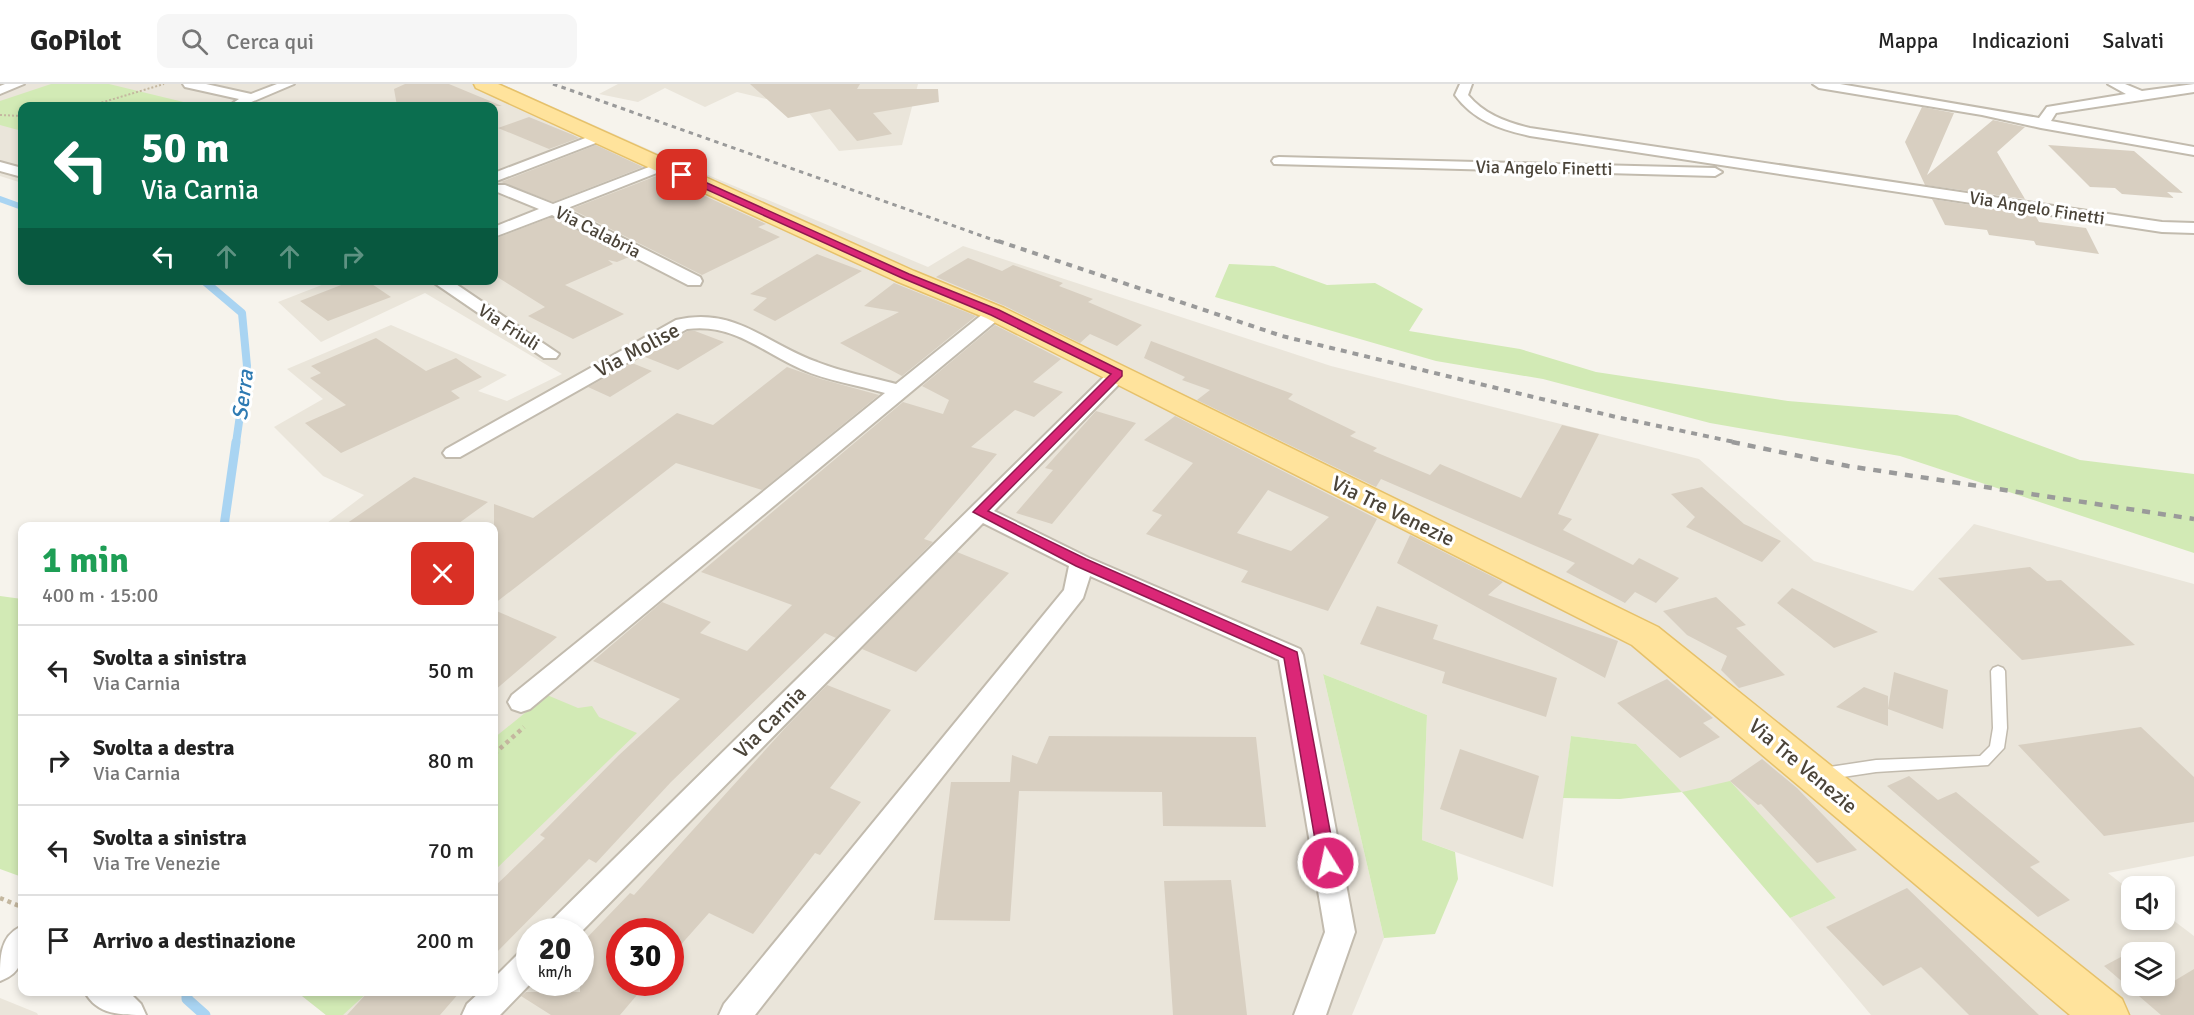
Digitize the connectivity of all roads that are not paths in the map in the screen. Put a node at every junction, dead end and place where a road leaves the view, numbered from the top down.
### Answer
1 (18, 84) edge
2 (189, 84) edge
3 (288, 84) edge
4 (483, 84) edge
5 (1466, 84) edge
6 (1819, 84) edge
7 (2114, 84) edge
8 (2194, 88) edge
9 (0, 90) edge
10 (2141, 95) junction
11 (252, 98) junction
12 (241, 102) edge
13 (2040, 124) junction
14 (601, 136) junction
15 (2194, 152) edge
16 (1279, 161) dead end
17 (0, 166) edge
18 (662, 166) junction
19 (18, 172) edge
20 (1809, 174) junction
21 (498, 183) edge
22 (498, 183) edge
23 (553, 209) junction
24 (2194, 228) edge
25 (498, 230) edge
26 (694, 281) dead end
27 (446, 285) edge
28 (995, 313) junction
29 (550, 354) dead end
30 (1118, 374) junction
31 (900, 391) junction
32 (453, 453) dead end
33 (979, 512) junction
34 (1081, 562) junction
35 (1998, 671) dead end
36 (521, 702) dead end
37 (1814, 776) junction
38 (575, 918) edge
39 (14, 939) edge
40 (0, 967) edge
41 (516, 977) edge
42 (498, 995) edge
43 (108, 996) edge
44 (497, 996) edge
45 (130, 1015) edge
46 (478, 1015) edge
47 (735, 1015) edge
48 (1310, 1015) edge
49 (2105, 1015) edge

1 - 9 street
2 - 11 street
3 - 11 street
4 - 14 main road, Via Tre Venezie
5 - 20 street, Via Angelo Finetti
6 - 13 street
7 - 10 street
8 - 10 street
10 - 13 street
11 - 12 street
13 - 15 street
14 - 18 main road, Via Tre Venezie
14 - 21 street
16 - 20 street, Via Angelo Finetti
17 - 19 street
18 - 23 street
18 - 28 main road, Via Tre Venezie
20 - 24 street, Via Angelo Finetti
22 - 23 street, Via Calabria
23 - 25 street
23 - 26 street, Via Calabria
27 - 29 street, Via Friuli
28 - 30 main road, Via Tre Venezie
28 - 31 street
30 - 33 street, Via Carnia
30 - 37 main road, Via Tre Venezie
31 - 32 street, Via Molise
31 - 36 street
33 - 34 street
33 - 38 street, Via Carnia
34 - 47 street
34 - 48 street
35 - 37 lane
37 - 49 main road, Via Tre Venezie
39 - 40 street
41 - 42 street
43 - 45 street
44 - 46 street

